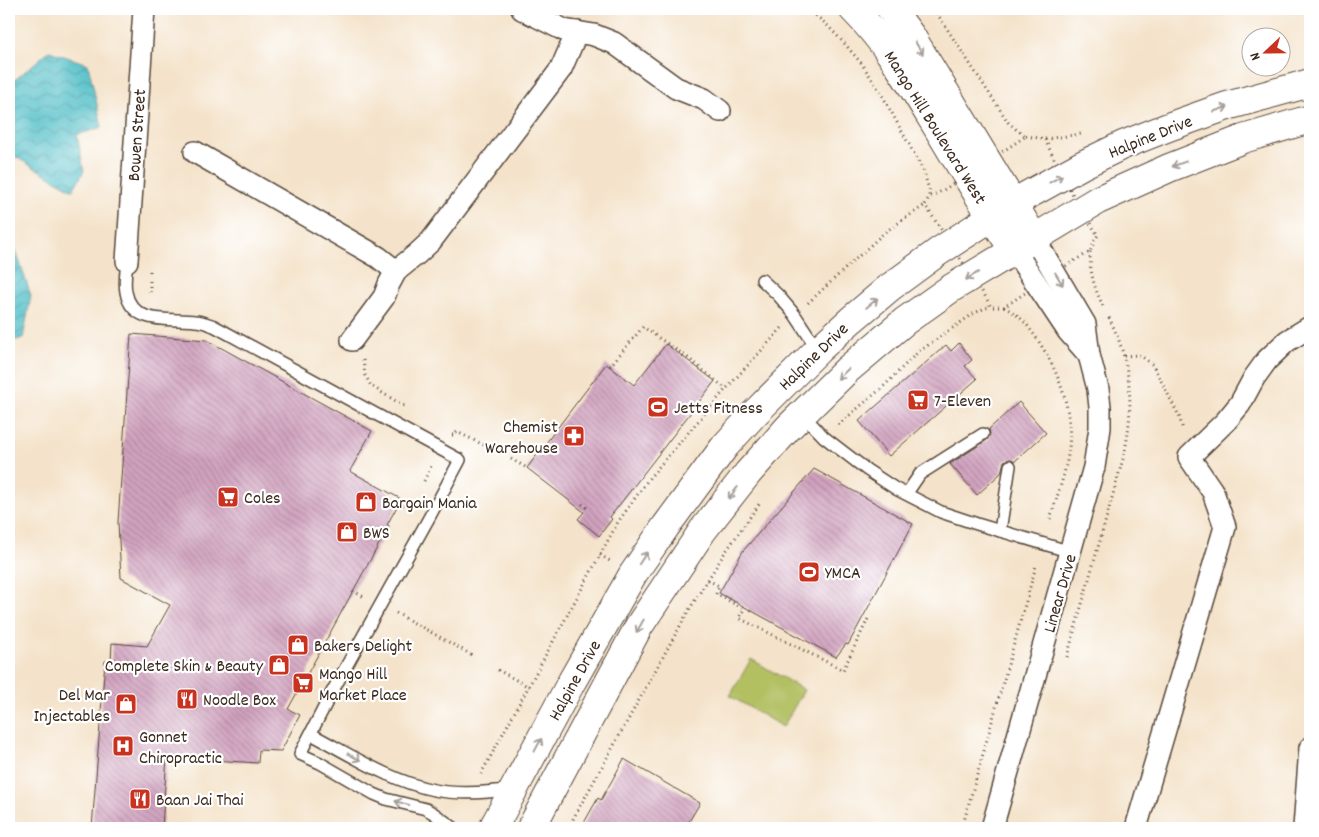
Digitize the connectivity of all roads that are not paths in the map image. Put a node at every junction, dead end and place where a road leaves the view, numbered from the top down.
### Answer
1 (144, 9) edge
2 (522, 9) edge
3 (853, 9) edge
4 (891, 9) edge
5 (577, 32) junction
6 (1310, 83) edge
7 (720, 111) dead end
8 (1310, 119) edge
9 (195, 152) dead end
10 (1002, 210) junction
11 (1024, 244) junction
12 (127, 261) joint
13 (396, 271) junction
14 (762, 280) dead end
15 (1310, 327) edge
16 (355, 337) road end
17 (818, 350) junction
18 (802, 414) junction
19 (983, 434) dead end
20 (1010, 466) dead end
21 (907, 494) junction
22 (1000, 531) junction
23 (1071, 552) junction
24 (311, 734) junction
25 (1310, 748) edge
26 (515, 788) junction
27 (454, 828) edge
28 (493, 828) edge
29 (530, 828) edge
30 (992, 828) edge
31 (1136, 828) edge
32 (1304, 828) edge

1 - 12 street, Bowen Street
2 - 5 street
3 - 10 main road, Mango Hill Boulevard West
4 -> 10 main road, Mango Hill Boulevard West
5 - 7 street
5 - 13 street
10 -> 6 main road, Halpine Drive
8 -> 11 main road, Halpine Drive
9 - 13 street
10 - 11 main road, Mango Hill Boulevard West
17 -> 10 main road, Halpine Drive
11 -> 18 main road, Halpine Drive
11 - 23 street, Linear Drive
12 - 24 lane
13 - 16 street
14 - 17 lane
15 - 31 street
26 -> 17 main road, Halpine Drive
18 - 21 lane
18 -> 29 main road, Halpine Drive
19 - 21 lane
20 - 22 lane
21 - 22 lane
22 - 23 lane
23 - 30 street, Linear Drive
24 -> 26 lane
27 -> 24 lane
25 - 32 street
26 - 28 main road, Halpine Drive

